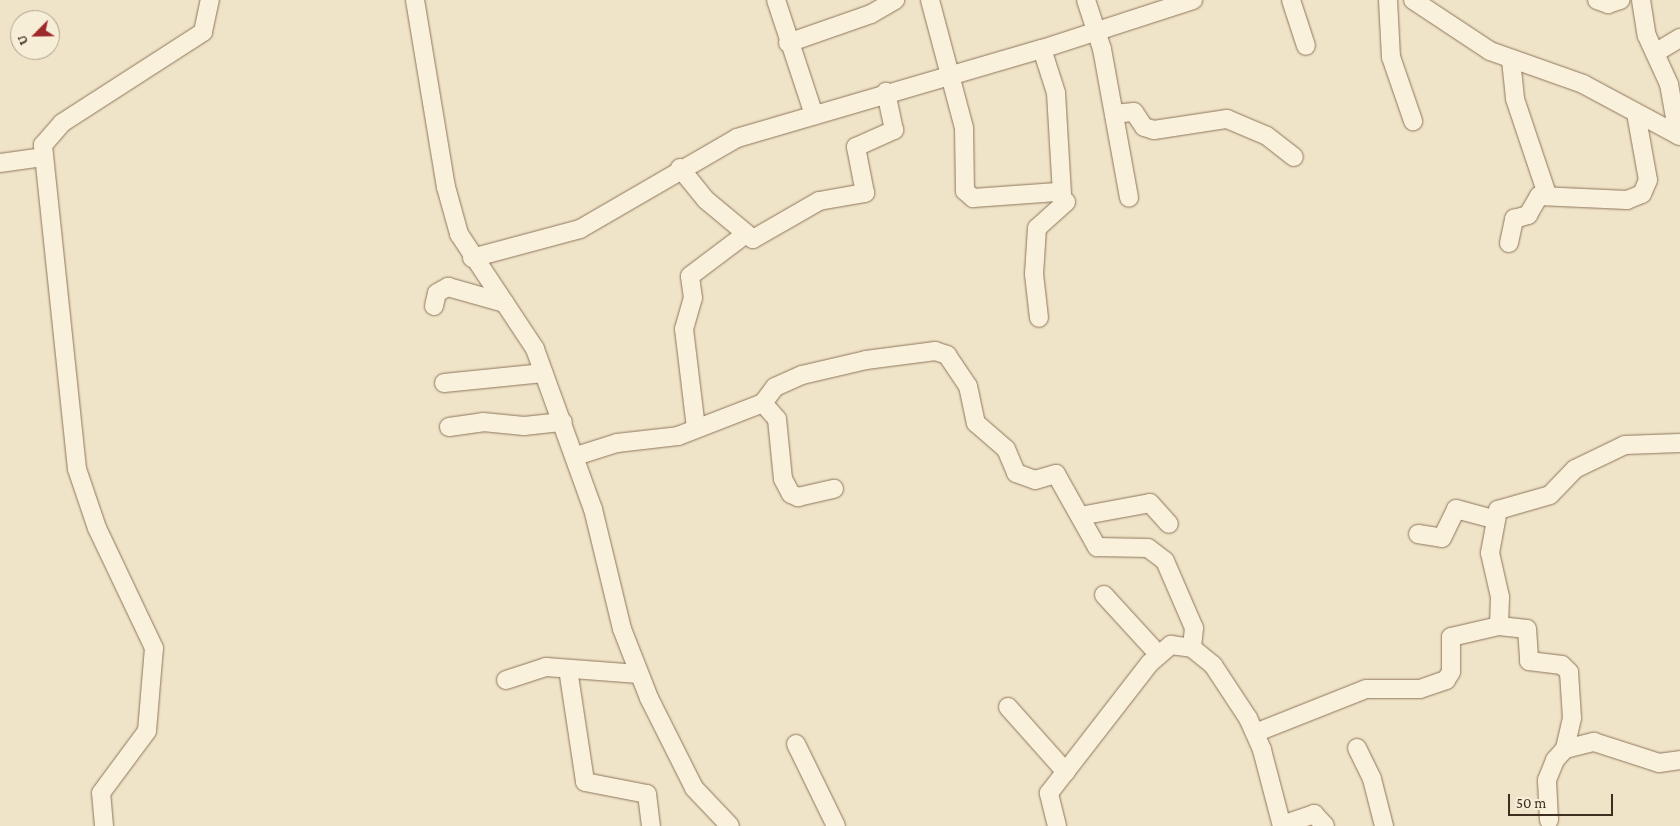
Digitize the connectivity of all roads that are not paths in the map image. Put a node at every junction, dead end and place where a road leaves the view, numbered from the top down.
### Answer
1 (210, 0) edge
2 (415, 0) edge
3 (776, 0) edge
4 (895, 0) edge
5 (930, 0) edge
6 (1086, 0) edge
7 (1193, 0) edge
8 (1292, 0) edge
9 (1388, 0) edge
10 (1413, 0) edge
11 (1597, 0) edge
12 (1620, 0) edge
13 (1641, 0) edge
14 (1094, 32) junction
15 (1680, 38) edge
16 (788, 43) junction
17 (1306, 46) dead end
18 (1042, 49) junction
19 (1655, 52) junction
20 (1512, 60) junction
21 (952, 73) junction
22 (886, 92) junction
23 (1676, 100) edge
24 (813, 112) junction
25 (1636, 113) junction
26 (1114, 114) junction
27 (1413, 121) dead end
28 (1679, 135) edge
29 (44, 157) junction
30 (1294, 157) dead end
31 (0, 163) edge
32 (680, 168) junction
33 (1062, 194) junction
34 (1546, 194) junction
35 (1130, 198) dead end
36 (744, 236) junction
37 (1509, 243) dead end
38 (472, 258) junction
39 (505, 303) junction
40 (434, 306) dead end
41 (1039, 318) dead end
42 (544, 373) junction
43 (444, 383) dead end
44 (763, 403) junction
45 (563, 422) junction
46 (449, 427) dead end
47 (696, 428) junction
48 (1680, 443) edge
49 (576, 456) junction
50 (834, 489) dead end
51 (1080, 516) junction
52 (1493, 519) junction
53 (1169, 524) dead end
54 (1418, 534) dead end
55 (1104, 595) dead end
56 (1499, 626) junction
57 (1192, 648) junction
58 (1158, 654) junction
59 (568, 669) junction
60 (639, 674) junction
61 (506, 680) dead end
62 (1008, 707) dead end
63 (1255, 733) junction
64 (796, 744) dead end
65 (1357, 748) dead end
66 (1566, 749) junction
67 (1680, 760) edge
68 (1066, 772) junction
69 (1549, 820) dead end
70 (1284, 825) edge
71 (104, 826) edge
72 (651, 826) edge
73 (730, 826) edge
74 (836, 826) edge
75 (1057, 826) edge
76 (1325, 826) edge
77 (1384, 826) edge

1 - 29 street
2 - 38 street
3 - 16 street
4 - 16 street
5 - 21 street
6 - 14 street
7 - 14 street
8 - 17 street
9 - 27 street
10 - 20 street
11 - 12 street
13 - 19 street
14 - 18 street
14 - 26 street
15 - 19 street
16 - 24 street
18 - 21 street
18 - 33 street
19 - 23 street
20 - 25 street
20 - 34 street
21 - 22 street
21 - 33 street
22 - 24 street
22 - 36 street
23 - 28 street
24 - 32 street
25 - 28 street
25 - 34 street
26 - 30 street
26 - 35 street
29 - 31 street
29 - 71 street
32 - 36 street
32 - 38 street
33 - 41 street
34 - 37 street
36 - 47 street
38 - 39 street
39 - 40 street
39 - 42 street
42 - 43 street
42 - 45 street
44 - 47 street
44 - 50 street
44 - 51 street
45 - 46 street
45 - 49 street
47 - 49 street
48 - 52 street
49 - 60 street
51 - 53 street
51 - 57 street
52 - 54 street
52 - 56 street
55 - 58 street
56 - 63 street
56 - 66 street
57 - 58 street
57 - 63 street
58 - 68 street
59 - 60 street
59 - 61 street
59 - 72 street
60 - 73 street
62 - 68 street
63 - 70 street
64 - 74 street
65 - 77 street
66 - 67 street
66 - 69 street
68 - 75 street
70 - 76 street

